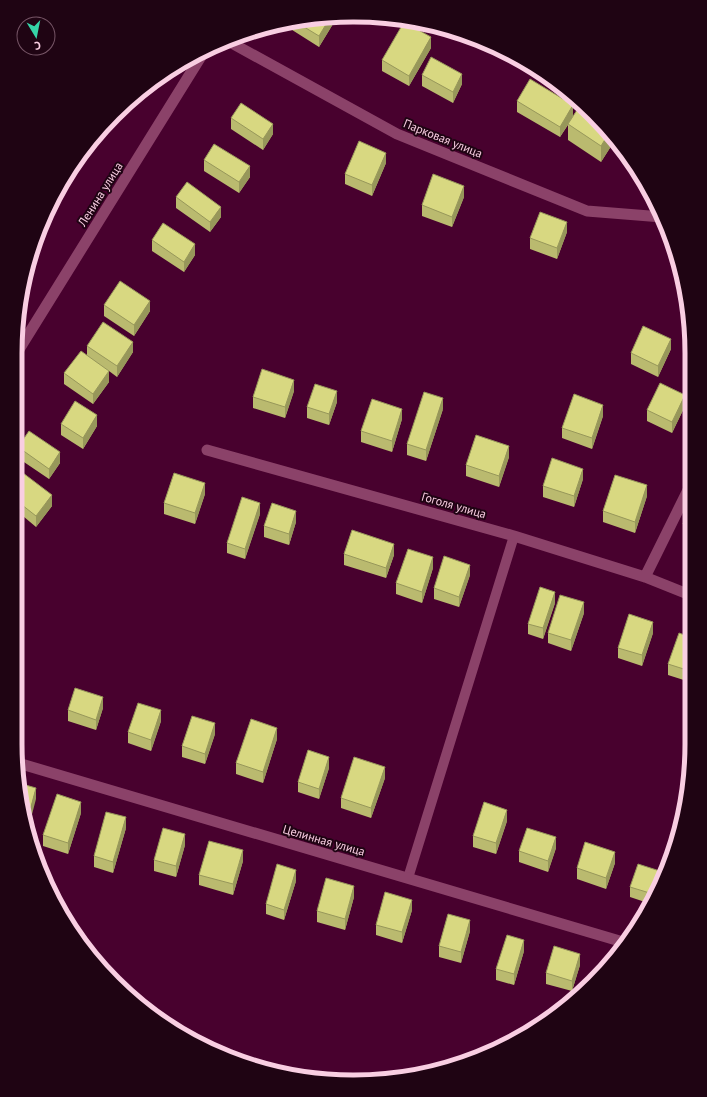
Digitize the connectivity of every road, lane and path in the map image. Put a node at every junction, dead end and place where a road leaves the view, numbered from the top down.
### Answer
1 (234, 44) edge
2 (199, 60) edge
3 (655, 216) edge
4 (22, 345) edge
5 (208, 450) dead end
6 (685, 496) edge
7 (514, 536) junction
8 (645, 577) junction
9 (685, 593) edge
10 (23, 764) edge
11 (408, 878) junction
12 (619, 941) edge

1 - 3 street, Парковая улица
2 - 4 street, Ленина улица
5 - 7 street, Гоголя улица
6 - 8 street
7 - 8 street, Гоголя улица
7 - 11 lane
8 - 9 street, Гоголя улица
10 - 11 street, Целинная улица
11 - 12 street, Целинная улица

